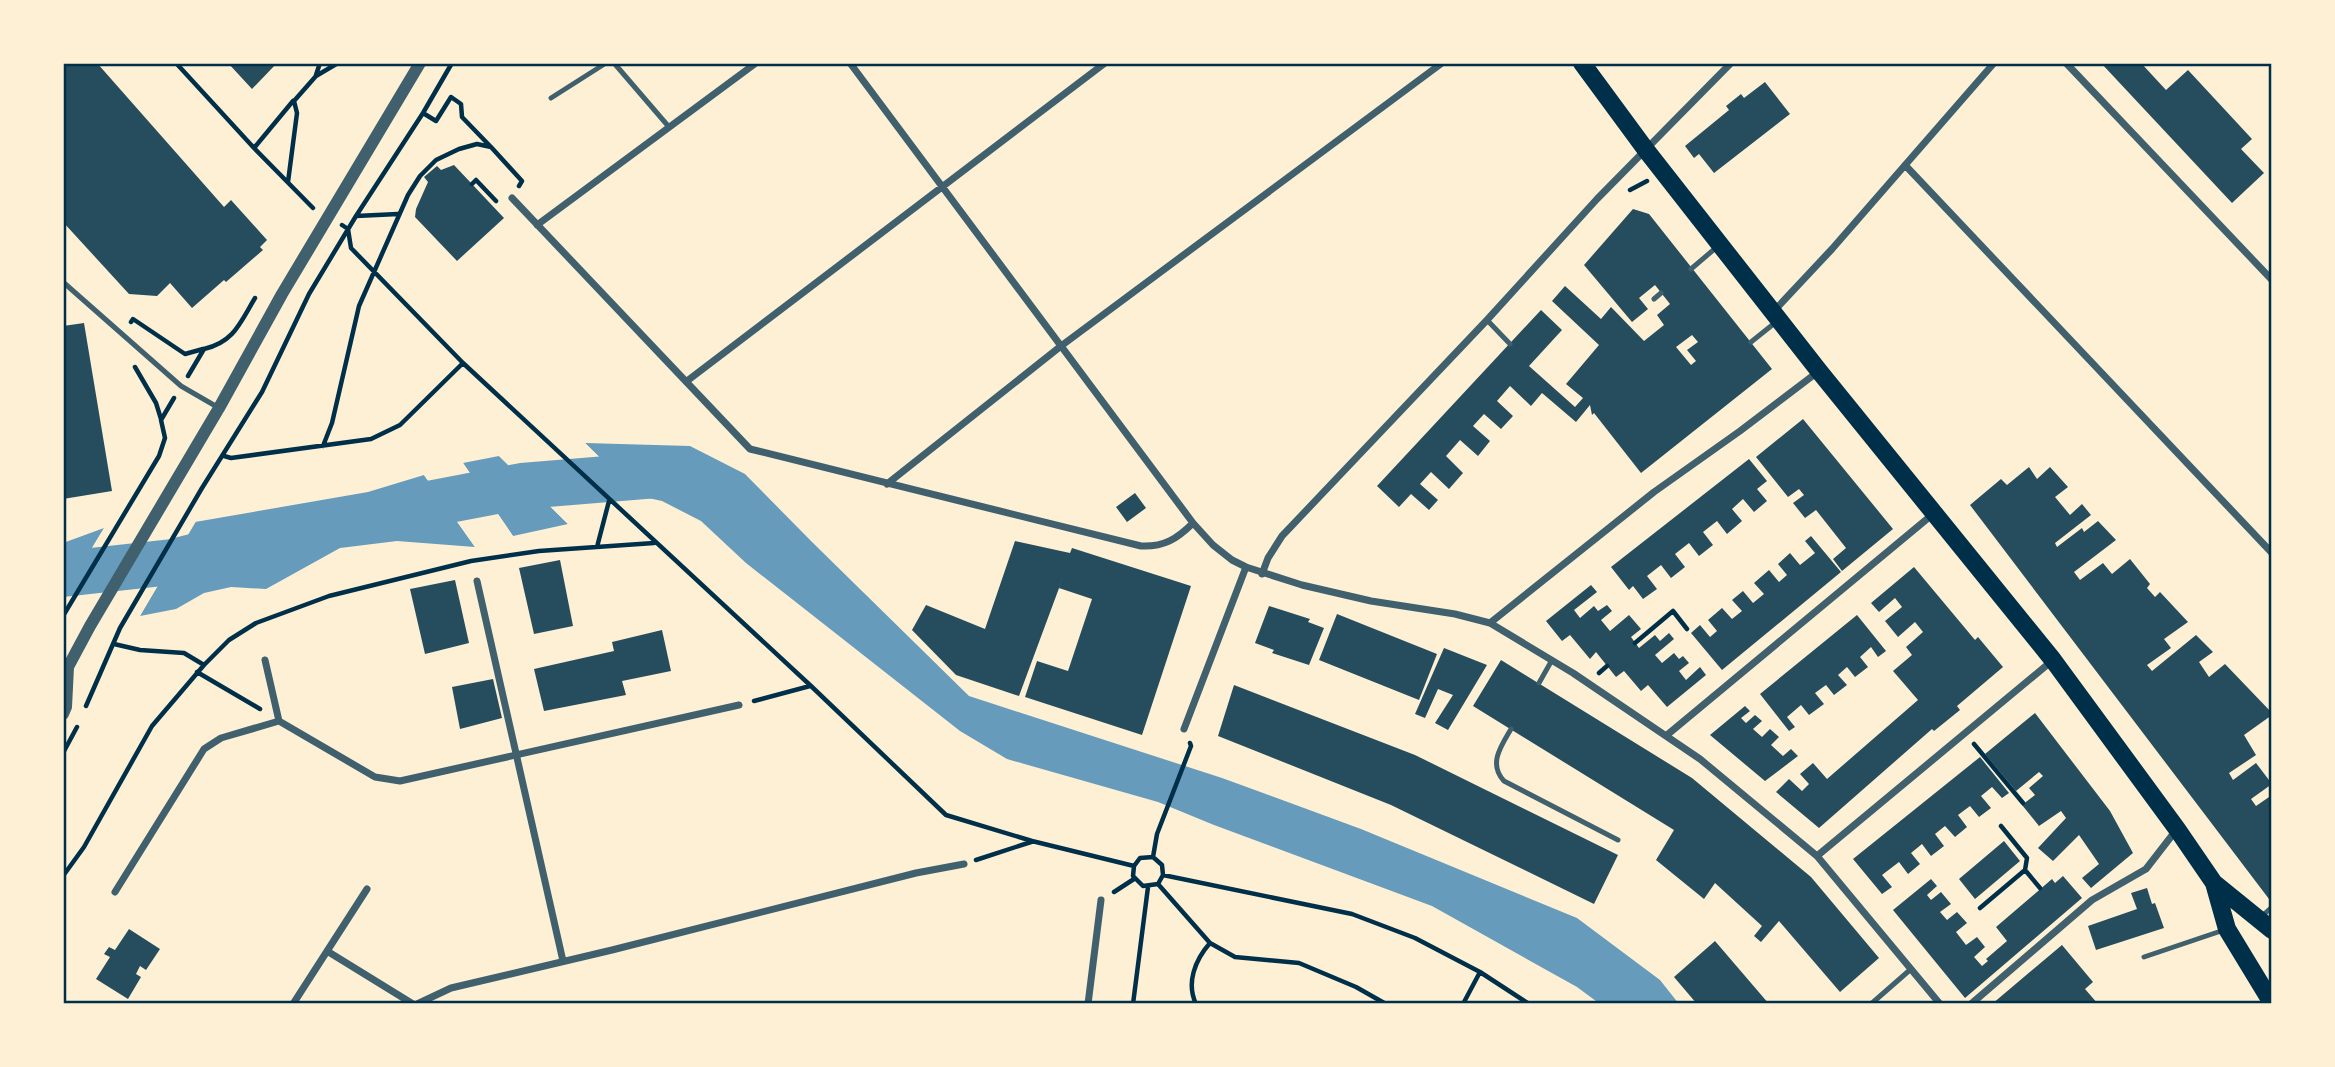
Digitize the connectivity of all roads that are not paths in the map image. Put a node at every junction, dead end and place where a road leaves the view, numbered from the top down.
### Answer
1 (420, 63) edge
2 (606, 63) edge
3 (614, 63) edge
4 (756, 63) edge
5 (850, 63) edge
6 (1105, 63) edge
7 (1442, 63) edge
8 (1581, 63) edge
9 (1731, 63) edge
10 (1994, 63) edge
11 (2066, 63) edge
12 (551, 98) dead end
13 (669, 127) junction
14 (1646, 150) junction
15 (1905, 165) junction
16 (941, 186) junction
17 (512, 198) road end
18 (537, 225) junction
19 (1720, 244) junction
20 (1691, 269) dead end
21 (2272, 280) edge
22 (63, 282) edge
23 (1661, 293) dead end
24 (1654, 299) dead end
25 (1777, 315) junction
26 (1487, 320) junction
27 (1751, 342) dead end
28 (1510, 344) dead end
29 (1060, 346) junction
30 (1819, 371) junction
31 (687, 381) junction
32 (219, 408) junction
33 (887, 484) junction
34 (1933, 513) junction
35 (1193, 523) junction
36 (2272, 553) edge
37 (1246, 567) junction
38 (1262, 573) junction
39 (477, 581) dead end
40 (1490, 623) junction
41 (265, 660) dead end
42 (1552, 660) junction
43 (2053, 660) junction
44 (65, 669) edge
45 (1539, 683) dead end
46 (739, 705) road end
47 (63, 714) edge
48 (279, 721) junction
49 (1184, 729) dead end
50 (1511, 729) dead end
51 (1667, 736) junction
52 (514, 755) junction
53 (2177, 829) junction
54 (1618, 840) dead end
55 (1817, 856) junction
56 (964, 864) road end
57 (2214, 883) junction
58 (367, 890) dead end
59 (115, 891) dead end
60 (1101, 900) road end
61 (2268, 918) edge
62 (2227, 929) junction
63 (327, 951) junction
64 (2144, 957) dead end
65 (563, 961) junction
66 (1911, 969) junction
67 (2272, 1003) edge
68 (293, 1004) edge
69 (415, 1004) edge
70 (1088, 1004) edge
71 (1871, 1004) edge
72 (1940, 1004) edge
73 (1971, 1004) edge

1 - 32 street
2 - 12 lane
3 - 13 lane
4 - 13 street
5 - 16 street
6 - 16 street
7 - 29 street
8 - 14 main road
9 - 14 street
10 - 15 street
11 - 21 street
13 - 18 street
14 - 19 main road
14 - 26 street
15 - 25 street
15 - 36 street
16 - 29 street
16 - 31 street
17 - 18 street
18 - 31 street
19 - 20 lane
19 - 25 main road
22 - 32 lane
23 - 24 lane
25 - 27 lane
25 - 30 main road
26 - 28 lane
26 - 38 street
29 - 33 street
29 - 35 street
30 - 34 main road
30 - 40 street
31 - 33 street
32 - 44 street
33 - 35 street
34 - 43 main road
34 - 51 street
35 - 37 street
37 - 38 street
37 - 49 street
38 - 40 street
39 - 52 street
40 - 42 street
41 - 48 street
42 - 45 lane
42 - 51 street
43 - 53 main road
43 - 55 street
44 - 47 street
46 - 52 street
48 - 52 street
48 - 59 street
50 - 54 lane
51 - 55 street
52 - 65 street
53 - 57 main road
53 - 73 street
55 - 66 street
56 - 65 street
57 - 61 main road
57 - 62 main road
58 - 63 street
60 - 70 street
62 - 64 lane
62 - 67 main road
63 - 68 street
63 - 69 street
65 - 69 street
66 - 71 lane
66 - 72 street

